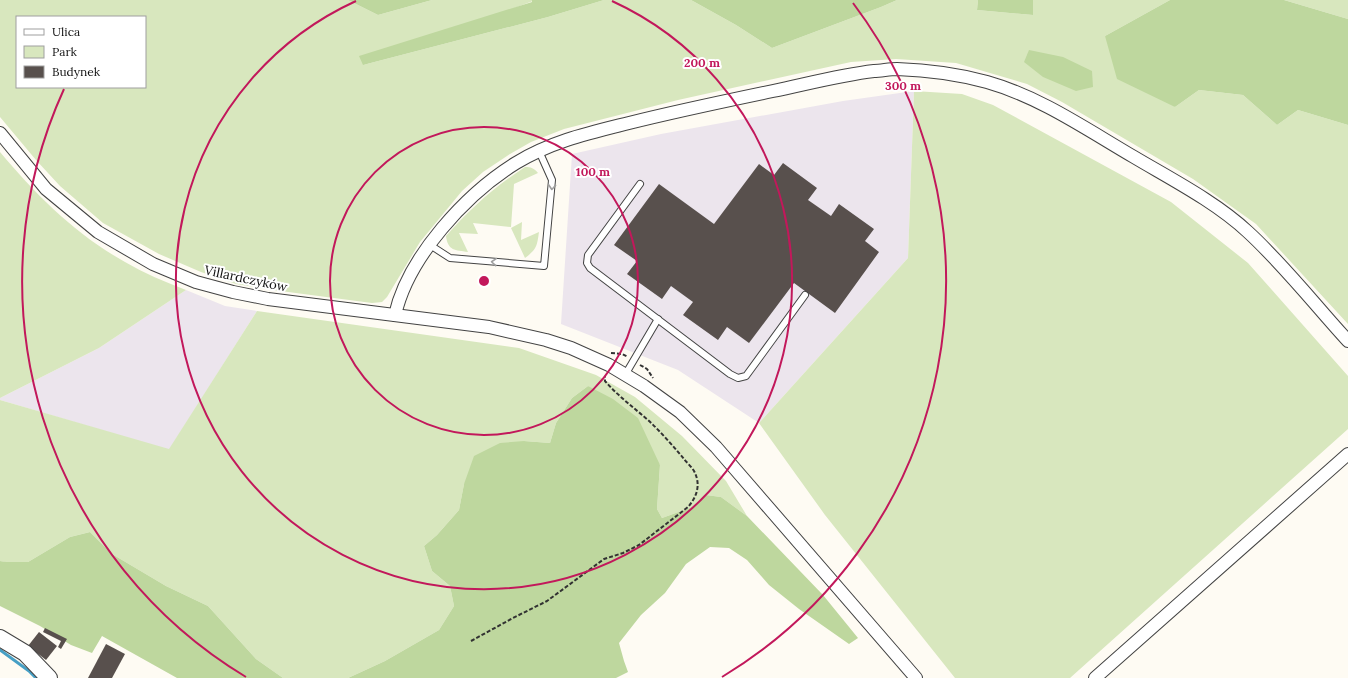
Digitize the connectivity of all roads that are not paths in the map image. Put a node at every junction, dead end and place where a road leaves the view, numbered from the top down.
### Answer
1 (0, 133) edge
2 (539, 150) junction
3 (640, 184) dead end
4 (430, 244) junction
5 (805, 295) dead end
6 (395, 315) junction
7 (658, 319) junction
8 (1348, 341) edge
9 (626, 375) junction
10 (1348, 454) edge
11 (0, 638) edge
12 (49, 678) edge
13 (916, 678) edge
14 (1095, 678) edge

1 - 6 street, Villardczyków
2 - 4 street
2 -> 4 lane
2 - 8 street
3 - 7 lane
4 - 6 street
5 - 7 lane
6 - 9 street, Villardczyków
7 - 9 lane
9 - 13 street, Villardczyków
10 - 14 street
11 - 12 street

